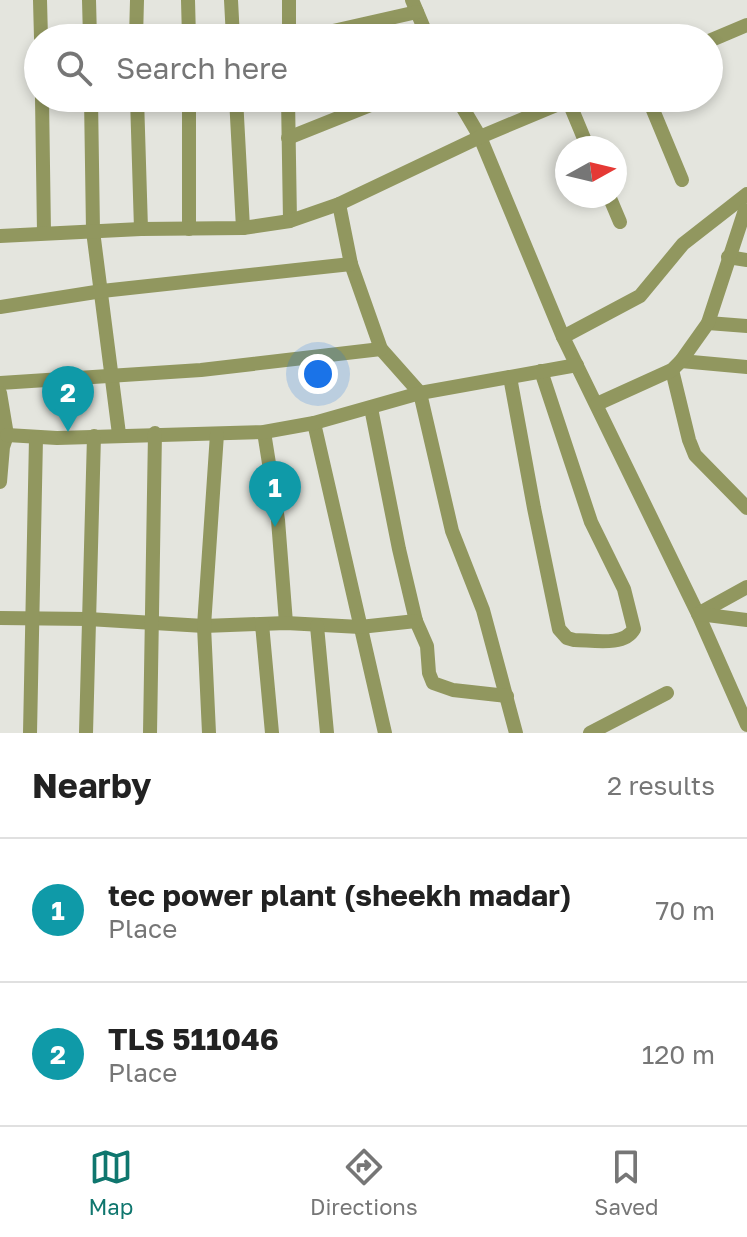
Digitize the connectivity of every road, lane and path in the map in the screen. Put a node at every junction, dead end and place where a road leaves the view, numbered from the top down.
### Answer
1 (40, 0) edge
2 (89, 0) edge
3 (137, 0) edge
4 (188, 0) edge
5 (231, 0) edge
6 (289, 0) edge
7 (414, 6) edge
8 (41, 24) edge
9 (90, 24) edge
10 (136, 24) edge
11 (189, 24) edge
12 (232, 24) edge
13 (289, 24) edge
14 (351, 24) edge
15 (747, 25) edge
16 (723, 35) edge
17 (42, 112) edge
18 (91, 112) edge
19 (137, 112) edge
20 (189, 112) edge
21 (237, 112) edge
22 (288, 112) edge
23 (353, 112) edge
24 (465, 112) edge
25 (539, 112) edge
26 (575, 112) edge
27 (654, 112) edge
28 (584, 136) edge
29 (480, 137) junction
30 (288, 138) junction
31 (682, 180) dead end
32 (747, 194) edge
33 (339, 204) junction
34 (729, 207) junction
35 (614, 208) edge
36 (746, 210) edge
37 (290, 221) junction
38 (620, 222) dead end
39 (243, 228) junction
40 (141, 229) junction
41 (189, 229) junction
42 (93, 231) junction
43 (44, 233) junction
44 (0, 236) edge
45 (728, 257) junction
46 (747, 260) edge
47 (351, 264) junction
48 (102, 291) junction
49 (0, 307) edge
50 (708, 323) junction
51 (747, 326) edge
52 (563, 337) junction
53 (381, 349) junction
54 (577, 365) junction
55 (677, 366) junction
56 (747, 367) edge
57 (541, 371) junction
58 (112, 374) junction
59 (510, 377) junction
60 (0, 383) edge
61 (0, 393) edge
62 (420, 393) junction
63 (597, 404) junction
64 (371, 408) junction
65 (314, 423) junction
66 (264, 432) junction
67 (155, 433) junction
68 (119, 434) junction
69 (217, 434) junction
70 (94, 436) junction
71 (36, 438) junction
72 (3, 443) edge
73 (0, 482) edge
74 (747, 508) edge
75 (747, 587) edge
76 (698, 614) junction
77 (0, 618) edge
78 (33, 619) junction
79 (88, 619) junction
80 (747, 620) edge
81 (416, 621) junction
82 (286, 623) junction
83 (153, 624) junction
84 (262, 624) junction
85 (204, 626) junction
86 (317, 626) junction
87 (360, 627) junction
88 (667, 693) dead end
89 (507, 696) junction
90 (747, 727) edge
91 (30, 733) edge
92 (86, 733) edge
93 (150, 733) edge
94 (209, 733) edge
95 (272, 733) edge
96 (327, 733) edge
97 (385, 733) edge
98 (516, 733) edge
99 (590, 733) edge
100 (738, 733) edge

1 - 8 street
2 - 9 street
3 - 10 street
4 - 11 street
5 - 12 street
6 - 13 street
7 - 14 street
15 - 16 street
17 - 43 street
18 - 42 street
19 - 40 street
20 - 41 street
21 - 39 street
22 - 30 street
23 - 30 street
24 - 29 street
25 - 29 street
26 - 28 street
27 - 31 street
29 - 33 street
29 - 52 street
30 - 37 street
32 - 34 street
33 - 37 street
33 - 47 street
34 - 36 street
34 - 52 street
35 - 38 street
36 - 45 street
37 - 39 street
39 - 41 street
40 - 41 street
40 - 42 street
42 - 43 street
42 - 48 street
43 - 44 street
45 - 46 street
45 - 50 street
47 - 48 street
47 - 53 street
48 - 49 street
48 - 58 street
50 - 51 street
50 - 55 street
52 - 54 street
53 - 58 street
53 - 62 street
54 - 57 street
54 - 63 street
55 - 56 street
55 - 63 street
55 - 74 street
57 - 59 street
57 - 59 street
58 - 60 street
58 - 68 street
59 - 62 street
61 - 72 street
62 - 64 street
62 - 89 street
63 - 76 street
64 - 65 street
64 - 81 street
65 - 66 street
65 - 87 street
66 - 69 street
66 - 82 street
67 - 68 street
67 - 69 street
67 - 83 street
68 - 70 street
69 - 85 street
70 - 71 street
70 - 79 street
71 - 72 street
71 - 78 street
72 - 73 street
75 - 76 street
76 - 80 street
76 - 90 street
77 - 78 street
78 - 79 street
78 - 91 street
79 - 83 street
79 - 92 street
81 - 87 street
81 - 89 street
82 - 84 street
82 - 86 street
83 - 85 street
83 - 93 street
84 - 85 street
84 - 95 street
85 - 94 street
86 - 87 street
86 - 96 street
87 - 97 street
88 - 99 street
89 - 98 street
90 - 100 street

